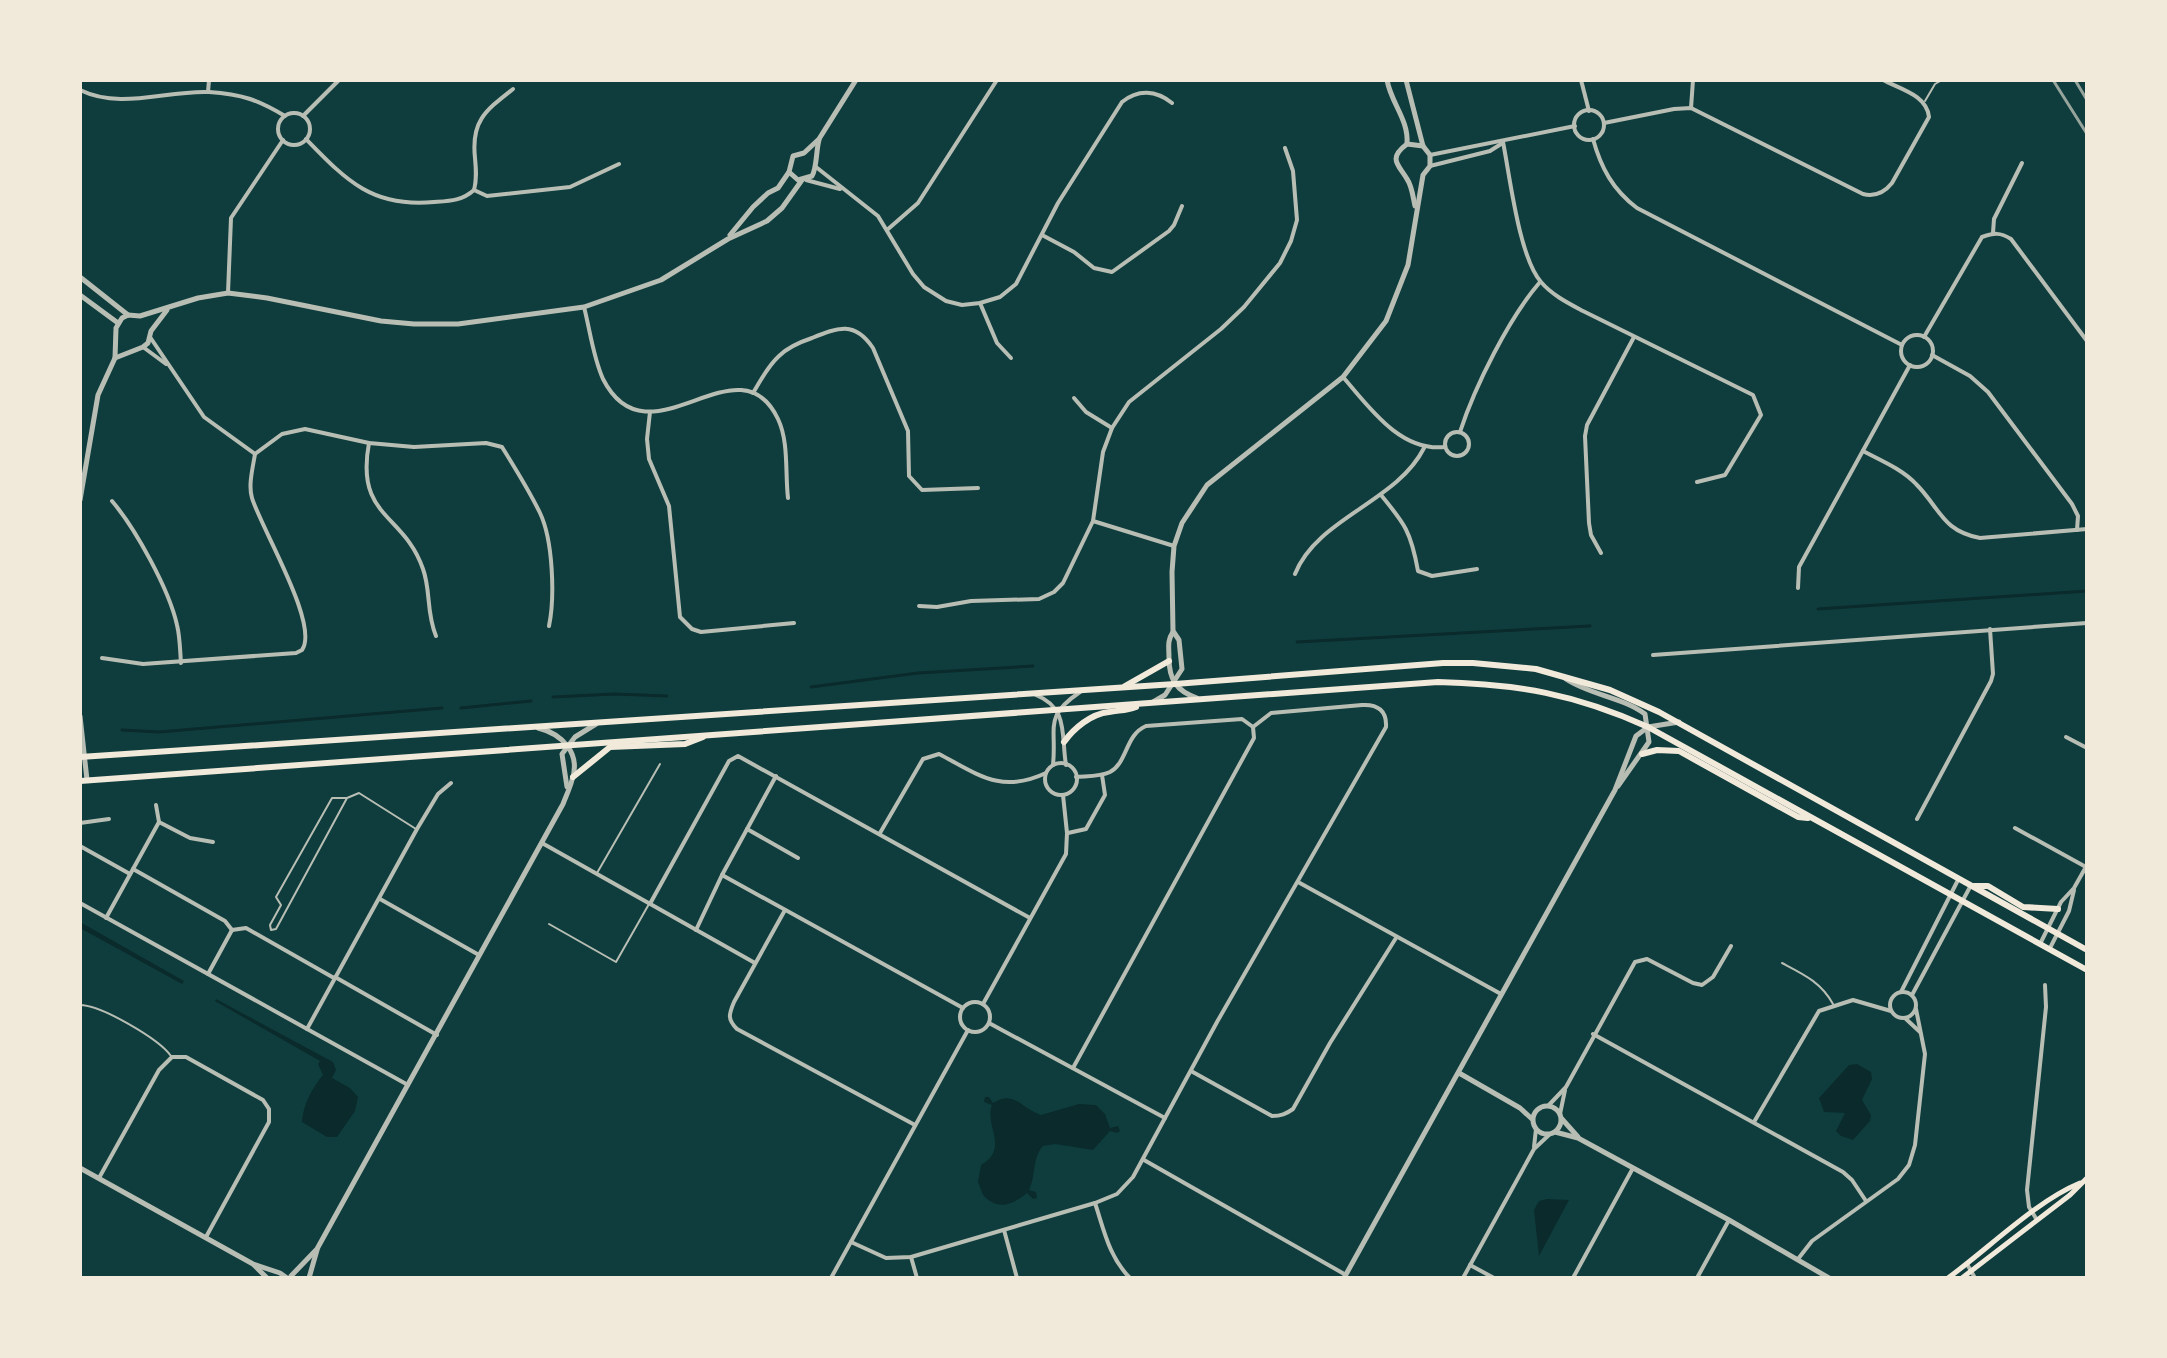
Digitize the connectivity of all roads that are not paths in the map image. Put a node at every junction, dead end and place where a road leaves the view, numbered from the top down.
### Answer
1 (209, 80) edge
2 (339, 80) edge
3 (856, 80) edge
4 (997, 80) edge
5 (1387, 80) edge
6 (1406, 80) edge
7 (1581, 80) edge
8 (1693, 80) edge
9 (1883, 80) edge
10 (1942, 80) edge
11 (513, 89) dead end
12 (80, 90) edge
13 (208, 92) junction
14 (1924, 102) junction
15 (1172, 103) dead end
16 (1691, 108) junction
17 (1589, 111) junction
18 (285, 116) junction
19 (303, 116) junction
20 (1604, 123) junction
21 (1575, 126) junction
22 (306, 139) junction
23 (819, 139) junction
24 (1593, 139) junction
25 (283, 140) junction
26 (1503, 142) junction
27 (1407, 144) junction
28 (1423, 146) junction
29 (1285, 148) dead end
30 (804, 153) junction
31 (1430, 155) junction
32 (2022, 163) dead end
33 (619, 164) dead end
34 (815, 164) junction
35 (1430, 166) junction
36 (789, 172) junction
37 (1423, 175) junction
38 (1406, 176) junction
39 (804, 180) junction
40 (474, 190) junction
41 (843, 190) junction
42 (1182, 206) dead end
43 (1415, 211) junction
44 (887, 230) junction
45 (1993, 233) junction
46 (1042, 235) junction
47 (728, 239) junction
48 (80, 277) edge
49 (1540, 282) junction
50 (228, 293) junction
51 (80, 295) edge
52 (980, 303) junction
53 (584, 307) junction
54 (168, 309) junction
55 (128, 315) junction
56 (118, 323) junction
57 (147, 326) junction
58 (1634, 337) junction
59 (1924, 337) junction
60 (117, 340) junction
61 (2087, 341) edge
62 (1902, 345) junction
63 (143, 347) junction
64 (132, 350) junction
65 (1932, 355) junction
66 (115, 358) junction
67 (1011, 358) dead end
68 (1910, 365) junction
69 (171, 368) junction
70 (1343, 377) junction
71 (753, 393) junction
72 (1074, 398) dead end
73 (650, 412) junction
74 (1112, 428) junction
75 (1460, 432) junction
76 (369, 443) junction
77 (1445, 447) junction
78 (1424, 448) junction
79 (1863, 451) junction
80 (255, 454) junction
81 (1697, 482) dead end
82 (978, 488) dead end
83 (1381, 495) junction
84 (788, 498) dead end
85 (80, 500) edge
86 (112, 501) dead end
87 (1093, 521) junction
88 (2087, 529) edge
89 (2077, 530) junction
90 (1174, 546) junction
91 (1601, 553) dead end
92 (1477, 569) dead end
93 (1295, 574) dead end
94 (1798, 588) dead end
95 (919, 606) dead end
96 (794, 623) dead end
97 (2087, 623) edge
98 (549, 626) dead end
99 (1990, 629) junction
100 (1173, 631) junction
101 (436, 636) dead end
102 (1653, 655) dead end
103 (102, 658) dead end
104 (1169, 661) junction
105 (181, 663) junction
106 (1560, 675) junction
107 (1175, 684) junction
108 (1122, 687) junction
109 (1085, 689) junction
110 (1030, 693) junction
111 (1203, 700) junction
112 (1147, 704) junction
113 (1057, 710) junction
114 (80, 716) edge
115 (1679, 722) junction
116 (596, 724) junction
117 (1253, 727) junction
118 (1648, 727) junction
119 (536, 728) junction
120 (710, 735) junction
121 (2066, 737) dead end
122 (1064, 742) junction
123 (568, 744) junction
124 (2087, 748) edge
125 (1642, 754) junction
126 (83, 756) edge
127 (660, 764) dead end
128 (1053, 765) junction
129 (1066, 765) junction
130 (1046, 773) junction
131 (1102, 775) junction
132 (777, 776) junction
133 (573, 777) junction
134 (1076, 777) junction
135 (83, 780) edge
136 (1028, 782) junction
137 (451, 783) dead end
138 (1047, 786) junction
139 (568, 788) junction
140 (1615, 790) junction
141 (1063, 795) junction
142 (347, 798) junction
143 (156, 805) dead end
144 (109, 819) dead end
145 (1812, 819) junction
146 (1917, 819) dead end
147 (159, 822) junction
148 (80, 823) edge
149 (2015, 828) dead end
150 (417, 829) junction
151 (747, 829) junction
152 (880, 833) junction
153 (1067, 833) junction
154 (213, 842) dead end
155 (542, 843) junction
156 (80, 846) edge
157 (798, 858) dead end
158 (2086, 866) edge
159 (132, 872) junction
160 (597, 873) junction
161 (722, 875) junction
162 (1958, 880) junction
163 (1298, 882) junction
164 (1970, 887) junction
165 (2074, 888) junction
166 (1950, 896) junction
167 (380, 899) junction
168 (651, 902) junction
169 (1961, 902) junction
170 (80, 903) edge
171 (2058, 909) junction
172 (785, 910) junction
173 (106, 918) junction
174 (1030, 918) junction
175 (549, 924) dead end
176 (2048, 929) junction
177 (232, 930) junction
178 (696, 930) junction
179 (2058, 935) junction
180 (1396, 938) junction
181 (2040, 944) junction
182 (1731, 946) dead end
183 (2050, 950) junction
184 (2087, 950) edge
185 (480, 955) junction
186 (756, 963) junction
187 (1782, 963) dead end
188 (2087, 970) edge
189 (208, 974) junction
190 (335, 977) junction
191 (2045, 985) dead end
192 (1901, 992) junction
193 (1501, 994) junction
194 (1912, 995) junction
195 (1892, 1000) junction
196 (983, 1004) junction
197 (1833, 1004) junction
198 (80, 1005) edge
199 (1875, 1005) junction
200 (963, 1008) junction
201 (1916, 1009) junction
202 (1891, 1011) junction
203 (1906, 1019) junction
204 (989, 1023) junction
205 (307, 1029) junction
206 (968, 1030) junction
207 (1921, 1033) junction
208 (1593, 1034) junction
209 (437, 1035) junction
210 (172, 1057) junction
211 (1073, 1068) junction
212 (1191, 1071) junction
213 (1459, 1073) junction
214 (408, 1085) junction
215 (1566, 1087) junction
216 (1548, 1106) junction
217 (1520, 1108) junction
218 (1537, 1110) junction
219 (1561, 1116) junction
220 (1165, 1118) junction
221 (1533, 1119) junction
222 (1754, 1122) junction
223 (915, 1125) junction
224 (1536, 1129) junction
225 (1553, 1133) junction
226 (1578, 1138) junction
227 (1534, 1149) junction
228 (1144, 1160) junction
229 (80, 1168) edge
230 (1633, 1168) junction
231 (99, 1178) junction
232 (2087, 1178) edge
233 (2080, 1183) junction
234 (1866, 1201) junction
235 (1095, 1203) junction
236 (2033, 1213) junction
237 (1729, 1220) junction
238 (2037, 1220) junction
239 (1004, 1230) junction
240 (206, 1237) junction
241 (851, 1242) junction
242 (317, 1249) junction
243 (911, 1257) junction
244 (1798, 1259) junction
245 (253, 1264) junction
246 (1967, 1264) junction
247 (1470, 1265) junction
248 (1972, 1271) junction
249 (1957, 1272) junction
250 (1345, 1276) edge
251 (288, 1277) edge
252 (267, 1278) edge
253 (300, 1278) edge
254 (309, 1278) edge
255 (831, 1278) edge
256 (917, 1278) edge
257 (1017, 1278) edge
258 (1130, 1278) edge
259 (1463, 1278) edge
260 (1494, 1278) edge
261 (1573, 1278) edge
262 (1697, 1278) edge
263 (1829, 1278) edge
264 (1948, 1278) edge
265 (1963, 1278) edge
266 (1975, 1278) edge

1 - 13 street
2 - 19 street
3 - 23 street
4 - 44 street
5 - 27 street
6 - 28 street
7 - 17 street
8 - 16 street
9 - 14 street
10 - 14 lane
11 - 40 street
12 - 13 street
13 - 18 street
14 - 16 street
15 - 46 street
16 - 20 street
17 - 20 street
17 - 21 street
18 - 19 street
18 - 25 street
19 - 22 street
20 - 24 street
21 - 24 street
21 - 26 street
22 - 25 street
22 - 40 street
23 - 30 street
23 - 34 street
24 - 62 street
25 - 50 street
26 - 31 street
26 - 35 street
26 - 49 street
27 - 28 street
27 - 38 street
28 - 31 street
29 - 74 street
30 - 34 street
30 - 36 street
31 - 35 street
32 - 45 street
33 - 40 street
34 - 39 street
34 - 41 street
35 - 37 street
36 - 39 street
36 - 47 street
37 - 38 street
37 - 43 street
38 - 43 street
39 - 41 street
39 - 47 street
41 - 44 street
42 - 46 street
43 - 70 street
44 - 52 street
45 - 59 street
45 - 61 street
46 - 52 street
47 - 53 street
48 - 55 street
49 - 58 street
49 - 75 street
50 - 53 street
50 - 54 street
51 - 56 street
52 - 67 street
53 - 73 street
54 - 57 street
54 - 57 street
55 - 56 street
55 - 57 street
56 - 60 street
57 - 63 street
57 - 69 street
58 - 81 street
58 - 91 street
59 - 62 street
59 - 65 street
60 - 64 street
60 - 66 street
62 - 68 street
63 - 64 street
63 - 69 street
64 - 66 street
65 - 68 street
65 - 89 street
66 - 85 street
68 - 79 street
69 - 80 street
70 - 78 street
70 - 90 street
71 - 73 street
71 - 82 street
71 - 84 street
72 - 74 street
73 - 96 street
74 - 87 street
75 - 77 street
75 - 77 street
76 - 80 street
76 - 98 street
76 - 101 street
77 - 78 street
78 - 83 street
79 - 89 street
79 - 94 street
80 - 105 street
83 - 92 street
83 - 93 street
86 - 105 street
87 - 90 street
87 - 95 street
88 - 89 street
90 - 100 street
97 - 99 street
99 - 102 street
99 - 146 street
100 - 104 street
100 - 107 street
103 - 105 street
104 - 107 street
104 - 108 main road
106 - 107 main road
106 - 115 main road
106 - 118 street
107 - 108 main road
107 - 111 street
107 - 112 street
108 - 109 main road
109 - 110 main road
109 - 113 street
110 - 113 street
110 - 116 main road
111 - 112 main road
111 - 118 main road
112 - 113 main road
112 - 122 main road
113 - 120 main road
113 - 122 street
113 - 128 street
114 - 126 street
115 - 118 street
115 - 162 main road
116 - 119 main road
116 - 123 street
117 - 131 street
117 - 163 street
117 - 211 street
118 - 125 street
118 - 140 street
118 - 145 main road
119 - 123 street
119 - 126 main road
120 - 123 main road
120 - 133 main road
121 - 124 street
122 - 129 street
123 - 133 street
123 - 135 main road
123 - 139 street
125 - 140 street
125 - 145 main road
126 - 135 street
127 - 160 lane
128 - 129 street
128 - 130 street
129 - 134 street
130 - 136 street
130 - 138 street
131 - 134 street
131 - 153 street
132 - 151 street
132 - 152 street
132 - 168 street
133 - 139 street
134 - 141 street
136 - 138 street
136 - 152 street
137 - 150 street
138 - 141 street
139 - 155 street
140 - 193 street
141 - 153 street
142 - 142 lane
142 - 150 lane
143 - 147 street
144 - 148 street
145 - 166 main road
147 - 154 street
147 - 159 street
149 - 158 street
150 - 167 street
151 - 157 street
151 - 161 street
152 - 174 street
153 - 174 street
155 - 160 street
155 - 185 street
156 - 159 street
158 - 165 street
159 - 173 street
159 - 177 street
160 - 168 street
161 - 172 street
161 - 178 street
162 - 164 main road
162 - 166 street
163 - 180 street
163 - 212 street
164 - 169 street
164 - 171 main road
164 - 176 main road
165 - 171 street
165 - 179 street
166 - 169 main road
166 - 192 street
167 - 185 street
167 - 190 street
168 - 175 lane
168 - 178 street
169 - 181 main road
169 - 194 street
170 - 173 street
171 - 176 street
172 - 186 street
172 - 200 street
173 - 189 street
174 - 196 street
176 - 179 main road
176 - 181 street
177 - 189 street
177 - 190 street
178 - 186 street
179 - 183 street
179 - 184 main road
180 - 193 street
180 - 212 street
181 - 183 main road
182 - 208 street
183 - 188 main road
185 - 209 street
186 - 223 street
187 - 197 lane
189 - 205 street
190 - 205 street
190 - 209 street
191 - 236 street
192 - 194 street
192 - 195 street
193 - 213 street
194 - 201 street
195 - 199 street
195 - 202 street
196 - 200 street
196 - 204 street
197 - 199 street
197 - 222 street
198 - 210 lane
199 - 202 street
200 - 206 street
201 - 203 street
201 - 207 street
202 - 203 street
203 - 207 street
204 - 206 street
204 - 211 street
205 - 214 street
206 - 223 street
207 - 234 street
208 - 215 street
208 - 222 street
209 - 214 street
210 - 231 street
210 - 240 street
211 - 220 street
212 - 220 street
213 - 217 street
213 - 250 street
214 - 242 street
215 - 216 street
215 - 219 street
216 - 218 street
216 - 219 street
217 - 218 street
217 - 221 street
218 - 221 street
219 - 225 street
219 - 226 street
220 - 228 street
221 - 224 street
222 - 234 street
223 - 241 street
224 - 225 street
224 - 227 street
225 - 226 street
225 - 227 street
226 - 230 street
227 - 247 street
228 - 235 street
228 - 250 street
229 - 231 street
230 - 237 street
230 - 261 street
231 - 240 street
232 - 233 main road
233 - 236 main road
233 - 238 main road
234 - 244 street
235 - 239 street
235 - 258 street
236 - 238 street
236 - 246 main road
237 - 244 street
237 - 262 street
238 - 248 main road
239 - 243 street
239 - 257 street
240 - 245 street
241 - 243 street
241 - 255 street
242 - 251 street
242 - 254 street
243 - 256 street
244 - 263 street
245 - 251 street
245 - 252 street
246 - 248 street
246 - 249 main road
247 - 259 street
247 - 260 street
248 - 265 main road
248 - 266 street
249 - 264 main road
249 - 265 street
251 - 253 street

